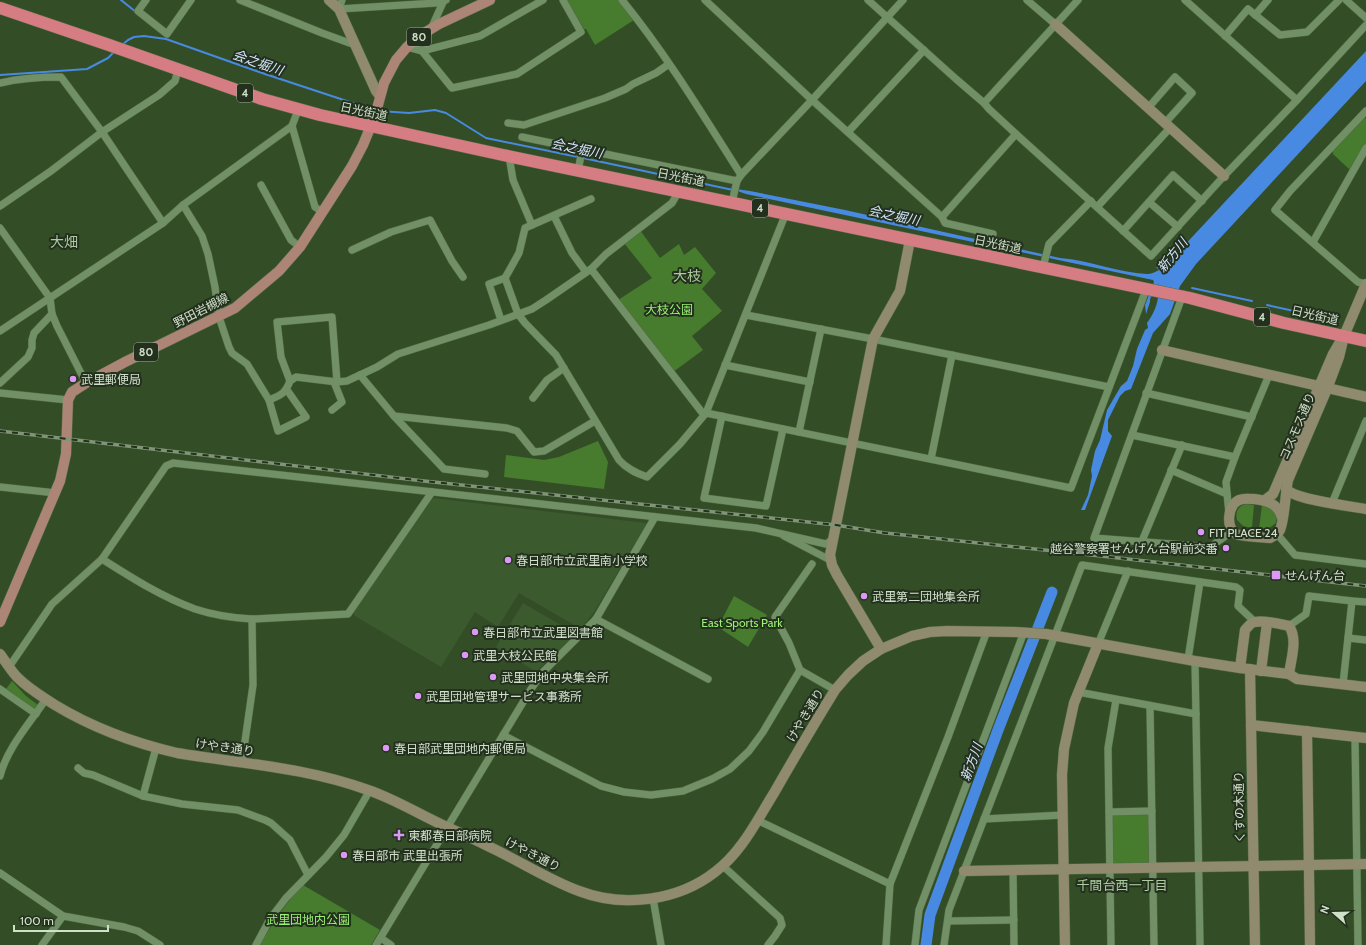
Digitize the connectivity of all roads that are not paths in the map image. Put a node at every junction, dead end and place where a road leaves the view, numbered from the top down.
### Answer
1 (146, 0) edge
2 (191, 0) edge
3 (240, 0) edge
4 (329, 0) edge
5 (445, 0) edge
6 (490, 0) edge
7 (543, 0) edge
8 (563, 0) edge
9 (705, 0) edge
10 (868, 0) edge
11 (903, 0) edge
12 (1028, 0) edge
13 (1078, 0) edge
14 (1185, 0) edge
15 (1268, 0) edge
16 (1339, 0) edge
17 (1346, 0) edge
18 (626, 1) edge
19 (340, 4) edge
20 (0, 8) edge
21 (1255, 15) junction
22 (887, 18) junction
23 (1366, 18) edge
24 (1055, 24) junction
25 (1366, 25) edge
26 (431, 29) junction
27 (1225, 36) junction
28 (355, 45) junction
29 (407, 47) junction
30 (924, 50) junction
31 (422, 51) junction
32 (669, 64) junction
33 (178, 70) junction
34 (0, 83) edge
35 (812, 100) junction
36 (1297, 100) junction
37 (984, 103) junction
38 (377, 105) junction
39 (1148, 108) junction
40 (298, 110) junction
41 (1365, 113) edge
42 (508, 123) dead end
43 (292, 126) junction
44 (370, 126) junction
45 (1168, 126) junction
46 (102, 132) junction
47 (848, 132) junction
48 (1016, 134) junction
49 (522, 137) dead end
50 (1366, 148) edge
51 (582, 151) junction
52 (509, 156) junction
53 (579, 167) junction
54 (1224, 176) junction
55 (738, 180) junction
56 (261, 185) dead end
57 (679, 191) junction
58 (733, 198) junction
59 (591, 199) dead end
60 (1091, 201) junction
61 (1202, 201) junction
62 (1149, 202) junction
63 (183, 205) junction
64 (0, 206) edge
65 (1097, 207) junction
66 (322, 212) junction
67 (786, 213) junction
68 (554, 216) junction
69 (942, 217) junction
70 (163, 223) junction
71 (532, 225) junction
72 (1178, 227) junction
73 (0, 228) edge
74 (1123, 231) junction
75 (993, 234) dead end
76 (910, 240) junction
77 (1313, 242) junction
78 (300, 246) junction
79 (352, 250) dead end
80 (1044, 263) junction
81 (588, 270) junction
82 (463, 277) dead end
83 (505, 278) junction
84 (1366, 284) edge
85 (1147, 290) junction
86 (1181, 296) junction
87 (50, 298) junction
88 (52, 314) junction
89 (518, 314) junction
90 (746, 315) junction
91 (219, 317) junction
92 (501, 320) junction
93 (821, 329) junction
94 (0, 331) edge
95 (1344, 336) junction
96 (873, 339) junction
97 (1366, 341) edge
98 (1162, 350) junction
99 (952, 355) junction
100 (725, 365) junction
101 (564, 368) junction
102 (360, 375) junction
103 (1270, 375) junction
104 (290, 381) junction
105 (86, 382) junction
106 (335, 382) junction
107 (810, 382) junction
108 (0, 383) edge
109 (1109, 387) junction
110 (1323, 388) junction
111 (287, 390) junction
112 (0, 393) edge
113 (1146, 393) junction
114 (1366, 397) edge
115 (532, 398) dead end
116 (68, 400) junction
117 (269, 400) junction
118 (332, 410) dead end
119 (705, 414) junction
120 (394, 416) junction
121 (722, 416) junction
122 (1252, 417) junction
123 (595, 421) junction
124 (1366, 421) edge
125 (783, 429) junction
126 (799, 432) junction
127 (1132, 435) junction
128 (852, 443) junction
129 (1182, 445) junction
130 (1235, 457) junction
131 (931, 459) junction
132 (1171, 470) junction
133 (485, 474) dead end
134 (0, 487) edge
135 (1286, 489) junction
136 (56, 492) junction
137 (432, 492) junction
138 (1227, 494) junction
139 (1305, 498) junction
140 (1265, 500) junction
141 (1332, 503) junction
142 (1366, 509) edge
143 (1230, 514) junction
144 (656, 517) junction
145 (1280, 523) junction
146 (773, 531) junction
147 (1234, 531) junction
148 (833, 539) junction
149 (1142, 541) junction
150 (102, 559) junction
151 (830, 560) junction
152 (812, 564) dead end
153 (1366, 564) edge
154 (1128, 572) junction
155 (1200, 582) junction
156 (1352, 601) junction
157 (1366, 602) edge
158 (252, 619) junction
159 (596, 619) junction
160 (0, 622) edge
161 (1255, 622) junction
162 (1267, 623) junction
163 (1289, 626) junction
164 (987, 632) junction
165 (1027, 632) junction
166 (1051, 635) junction
167 (1348, 638) junction
168 (1366, 640) edge
169 (1098, 644) junction
170 (881, 649) junction
171 (0, 654) edge
172 (1191, 660) junction
173 (9, 667) junction
174 (1245, 669) junction
175 (800, 670) junction
176 (1261, 671) junction
177 (1289, 674) junction
178 (708, 679) dead end
179 (1343, 684) junction
180 (1366, 687) edge
181 (0, 689) edge
182 (835, 690) junction
183 (1078, 692) junction
184 (46, 699) junction
185 (1116, 700) junction
186 (1150, 706) junction
187 (36, 714) junction
188 (1196, 714) junction
189 (1251, 725) junction
190 (1307, 731) junction
191 (503, 735) junction
192 (1355, 737) junction
193 (1366, 738) edge
194 (156, 748) junction
195 (242, 762) junction
196 (78, 768) dead end
197 (0, 776) edge
198 (370, 790) junction
199 (143, 796) junction
200 (1152, 810) junction
201 (1109, 812) junction
202 (1063, 815) junction
203 (984, 819) junction
204 (757, 820) junction
205 (447, 827) junction
206 (1362, 864) edge
207 (722, 866) junction
208 (1253, 866) junction
209 (1309, 866) junction
210 (1198, 867) junction
211 (1153, 868) junction
212 (1110, 869) junction
213 (1013, 870) junction
214 (1063, 870) junction
215 (964, 871) junction
216 (0, 873) edge
217 (308, 875) junction
218 (890, 884) junction
219 (653, 898) junction
220 (62, 916) junction
221 (1014, 920) junction
222 (948, 921) junction
223 (380, 938) junction
224 (42, 945) edge
225 (160, 945) edge
226 (256, 945) edge
227 (376, 945) edge
228 (391, 945) edge
229 (661, 945) edge
230 (768, 945) edge
231 (886, 945) edge
232 (915, 945) edge
233 (944, 945) edge
234 (1014, 945) edge
235 (1065, 945) edge
236 (1111, 945) edge
237 (1154, 945) edge
238 (1200, 945) edge
239 (1255, 945) edge
240 (1310, 945) edge
241 (1358, 945) edge

1 - 2 street
3 - 28 street
4 - 19 street
5 - 19 street
5 - 26 street
6 - 26 main road, 野田岩槻線 / 80
7 - 31 street
8 - 31 street
9 - 35 street
10 - 22 street
11 - 22 street
12 - 24 street
13 - 24 street
14 - 27 street
15 - 21 street
16 - 21 street
17 - 23 street
18 - 32 street
19 - 28 street
20 - 33 highway, 日光街道 / 4
21 - 27 street
22 - 30 street
22 - 35 street
24 - 37 street
24 - 39 street
25 - 36 street
26 - 29 main road, 野田岩槻線 / 80
27 - 36 street
28 - 38 street
29 - 31 street
29 - 38 main road, 野田岩槻線 / 80
30 - 37 street
30 - 47 street
32 - 42 street
32 - 55 street
33 - 40 highway, 日光街道 / 4
33 - 46 street
34 - 46 street
35 - 47 street
35 - 55 street
36 - 54 street
37 - 48 street
38 - 44 main road, 野田岩槻線 / 80
39 - 45 street
39 - 45 street
40 - 43 street
40 - 44 highway, 日光街道 / 4
41 - 77 street
43 - 63 street
43 - 66 street
44 - 52 highway, 日光街道 / 4
44 - 66 main road, 野田岩槻線 / 80
45 - 54 street
45 - 65 street
46 - 64 street
46 - 70 street
47 - 69 street
48 - 60 street
48 - 69 street
49 - 51 street
50 - 77 street
51 - 53 street
51 - 55 street
52 - 53 highway, 日光街道 / 4
52 - 71 street
53 - 57 highway, 日光街道 / 4
54 - 61 street
55 - 58 street
56 - 78 street
57 - 58 highway, 日光街道 / 4
57 - 81 street
58 - 67 highway, 日光街道 / 4
59 - 68 street
60 - 65 street
60 - 80 street
61 - 62 street
61 - 72 street
62 - 72 street
62 - 74 street
63 - 70 street
63 - 91 street
65 - 74 street
66 - 78 main road, 野田岩槻線 / 80
67 - 76 highway, 日光街道 / 4
67 - 90 street
68 - 71 street
68 - 81 street
69 - 75 street
70 - 87 street
71 - 83 street
72 - 74 street
73 - 87 street
76 - 80 highway, 日光街道 / 4
76 - 96 street
77 - 84 street
78 - 91 main road, 野田岩槻線 / 80
79 - 82 street
80 - 85 highway, 日光街道 / 4
81 - 89 street
81 - 119 street
83 - 89 street
83 - 92 street
84 - 95 street, コスモス通り
85 - 86 highway, 日光街道 / 4
85 - 109 street
86 - 95 highway, 日光街道 / 4
86 - 98 street
87 - 88 street
87 - 94 street
88 - 105 street
88 - 108 street
89 - 92 street
89 - 101 street
90 - 93 street
90 - 100 street
91 - 105 main road, 野田岩槻線 / 80
91 - 117 street
92 - 102 street
93 - 96 street
93 - 107 street
95 - 97 highway, 日光街道 / 4
95 - 110 street, コスモス通り
96 - 99 street
96 - 128 street
98 - 103 street
98 - 113 street
99 - 109 street
99 - 131 street
100 - 107 street
100 - 119 street
101 - 115 street
101 - 123 street
102 - 106 street
102 - 120 street
103 - 110 street
103 - 122 street
104 - 106 street
104 - 106 street
104 - 111 street
105 - 116 main road, 野田岩槻線 / 80
106 - 118 street
107 - 126 street
109 - 131 street
110 - 114 street
110 - 135 street, コスモス通り
110 - 140 street, コスモス通り
111 - 117 street
111 - 117 street
112 - 116 street
113 - 122 street
113 - 127 street
116 - 136 main road
119 - 121 street
119 - 123 street
120 - 123 street
120 - 133 street
121 - 125 street
121 - 125 street
122 - 130 street
124 - 141 street
125 - 126 street
126 - 128 street
127 - 129 street
127 - 149 street
128 - 131 street
128 - 148 street
129 - 130 street
129 - 132 street
130 - 138 street
132 - 138 street
132 - 149 street
134 - 136 street
135 - 139 street
135 - 145 street, コスモス通り
136 - 160 main road
137 - 144 street
137 - 150 street
137 - 158 street
138 - 143 street
139 - 141 street
139 - 145 street
140 - 143 street
140 - 145 street
141 - 142 street
143 - 147 street
144 - 146 street
144 - 159 street
145 - 147 street
145 - 153 street
146 - 148 street
146 - 151 street
147 - 149 street
148 - 151 street
150 - 158 street
150 - 173 street
151 - 170 street
152 - 175 street
154 - 155 street
154 - 166 street
154 - 169 street
155 - 161 street
155 - 172 street
156 - 157 street
156 - 163 street
156 - 167 street
158 - 195 street
159 - 178 street
159 - 191 street
161 - 162 street
161 - 174 street, くすの木通り
162 - 163 street
162 - 176 street
163 - 177 street
164 - 165 street, けやき通り
164 - 170 street, けやき通り
164 - 218 street
165 - 166 street, けやき通り
165 - 232 street
166 - 169 street, けやき通り
166 - 203 street
167 - 168 street
167 - 179 street
169 - 172 street, けやき通り
169 - 183 street
170 - 182 street, けやき通り
171 - 173 street, けやき通り
172 - 174 street, けやき通り
172 - 188 street
173 - 184 street, けやき通り
174 - 176 street, けやき通り
174 - 189 street, くすの木通り
175 - 182 street
175 - 191 street
176 - 177 street, けやき通り
177 - 179 street, けやき通り
179 - 180 street, けやき通り
181 - 187 street
182 - 204 street, けやき通り
183 - 185 street
183 - 202 street
184 - 187 street
184 - 194 street, けやき通り
185 - 186 street
185 - 201 street
186 - 188 street
186 - 200 street
187 - 197 street
188 - 210 street
189 - 190 street
189 - 208 street, くすの木通り
190 - 192 street
190 - 209 street
191 - 205 street
192 - 193 street
192 - 206 street
194 - 195 street, けやき通り
194 - 199 street
195 - 198 street, けやき通り
196 - 199 street
198 - 205 street, けやき通り
198 - 217 street
199 - 217 street
200 - 201 street
200 - 211 street
201 - 212 street
202 - 203 street
202 - 214 street
203 - 215 street
204 - 207 street, けやき通り
204 - 218 street
205 - 219 street, けやき通り
205 - 223 street
206 - 209 street
206 - 241 street
207 - 219 street, けやき通り
207 - 230 street
208 - 209 street
208 - 210 street
208 - 239 street, くすの木通り
209 - 240 street
210 - 211 street
210 - 238 street
211 - 212 street
211 - 237 street
212 - 214 street
212 - 236 street
213 - 214 street
213 - 215 street
213 - 221 street
214 - 235 street
215 - 222 street
216 - 220 street
217 - 226 street
218 - 231 street
219 - 229 street
220 - 224 street
220 - 225 street
221 - 222 street
221 - 234 street
222 - 233 street
223 - 227 street
223 - 228 street

